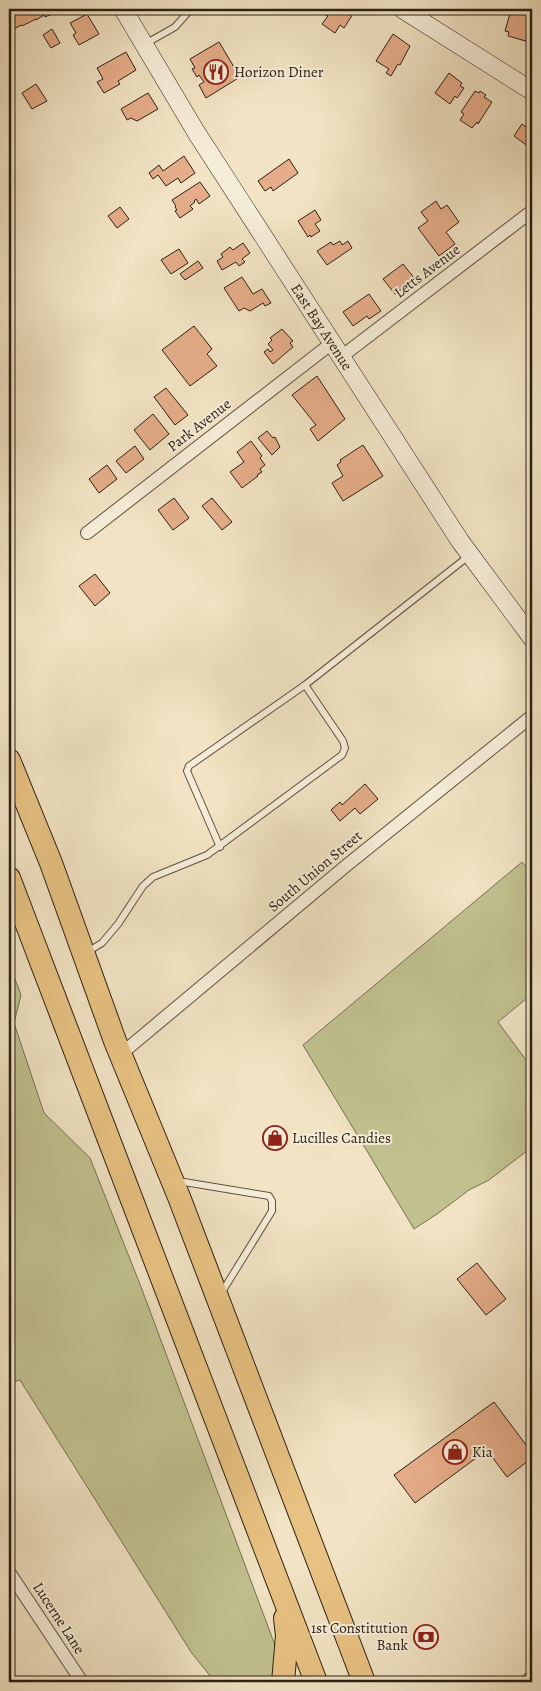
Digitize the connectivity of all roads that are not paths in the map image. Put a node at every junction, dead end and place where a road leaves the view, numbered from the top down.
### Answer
1 (123, 9) edge
2 (191, 9) edge
3 (402, 9) edge
4 (144, 45) junction
5 (532, 91) edge
6 (532, 211) edge
7 (336, 350) junction
8 (87, 533) dead end
9 (470, 555) junction
10 (532, 638) edge
11 (305, 685) junction
12 (532, 716) edge
13 (9, 760) edge
14 (220, 847) junction
15 (9, 878) edge
16 (84, 954) junction
17 (121, 1054) junction
18 (173, 1180) junction
19 (217, 1299) junction
20 (9, 1572) edge
21 (284, 1602) junction
22 (82, 1682) edge
23 (283, 1682) edge
24 (316, 1682) edge
25 (364, 1682) edge

1 - 4 street, East Bay Avenue
2 - 4 lane
3 - 5 street
4 - 7 street, East Bay Avenue
6 - 7 street, Letts Avenue
7 - 8 street, Park Avenue
7 - 9 street, East Bay Avenue
9 - 10 street, East Bay Avenue
9 - 11 lane
11 - 14 lane
11 - 14 lane
12 - 17 street, South Union Street
13 - 16 highway
14 - 16 lane
15 - 21 highway
16 - 17 highway
17 - 18 highway
18 - 19 highway
18 - 19 lane
19 - 25 highway
20 - 22 street, Lucerne Lane
21 - 23 highway
21 - 24 highway

